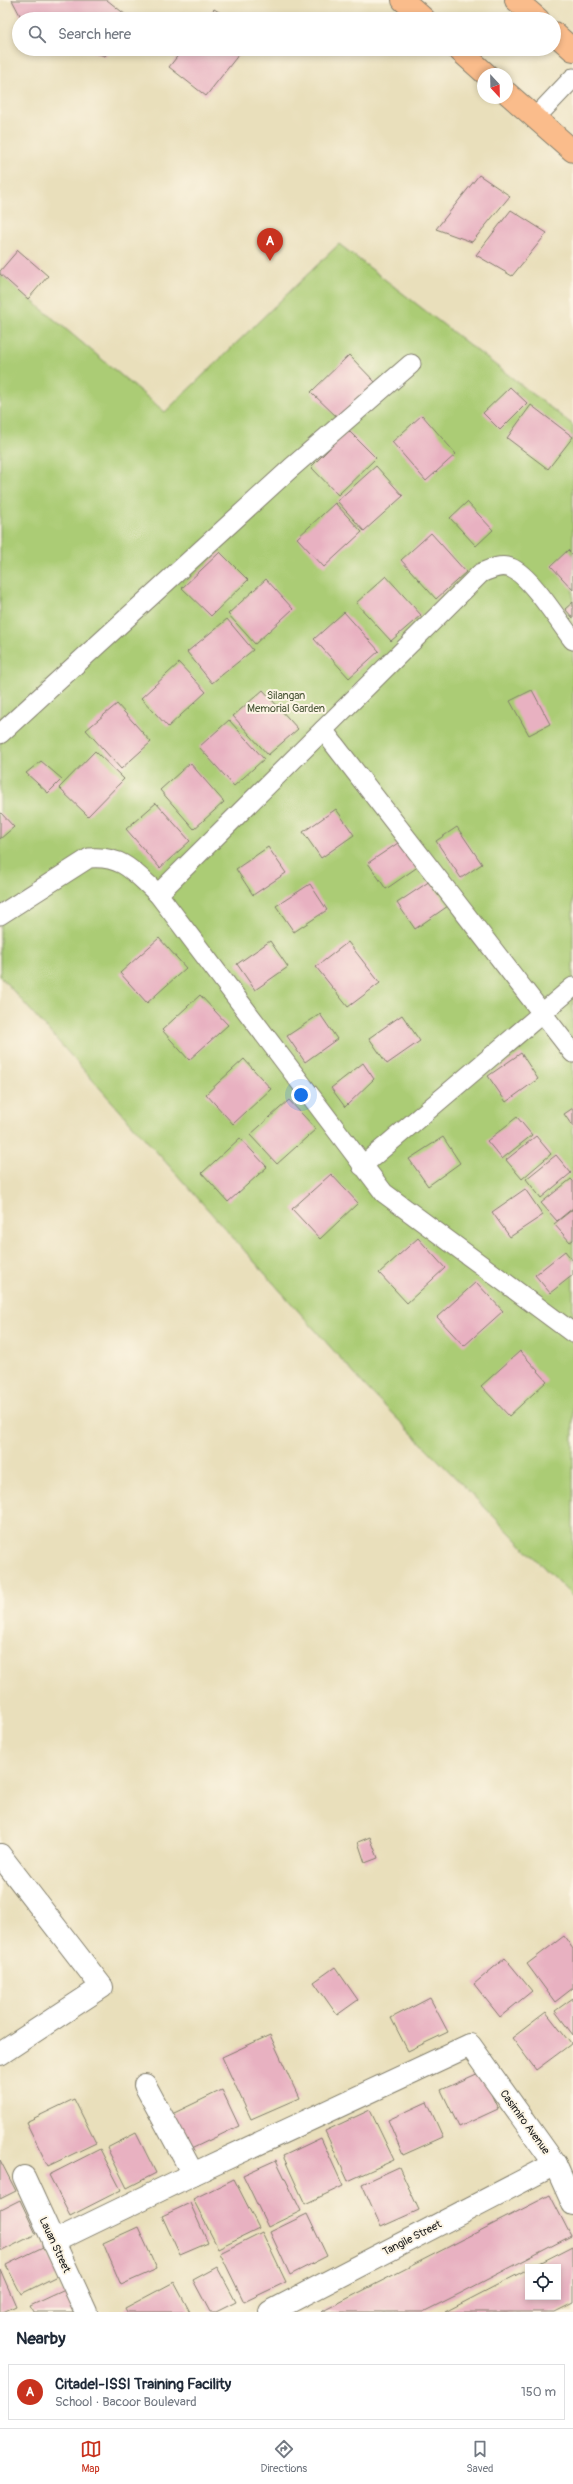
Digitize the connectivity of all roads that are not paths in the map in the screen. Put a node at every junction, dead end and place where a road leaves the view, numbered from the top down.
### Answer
1 (403, 0) edge
2 (516, 0) edge
3 (416, 12) edge
4 (530, 12) edge
5 (561, 39) edge
6 (573, 50) edge
7 (466, 56) edge
8 (479, 68) edge
9 (573, 78) edge
10 (513, 98) edge
11 (535, 118) junction
12 (573, 151) edge
13 (411, 364) dead end
14 (573, 640) edge
15 (323, 730) junction
16 (0, 734) edge
17 (158, 894) junction
18 (0, 915) edge
19 (573, 987) edge
20 (542, 1012) junction
21 (573, 1053) edge
22 (362, 1166) junction
23 (573, 1333) edge
24 (0, 1855) edge
25 (0, 2054) edge
26 (145, 2085) dead end
27 (555, 2164) junction
28 (193, 2174) junction
29 (24, 2177) dead end
30 (573, 2204) edge
31 (53, 2242) junction
32 (86, 2312) edge
33 (270, 2312) edge

1 - 3 main road
2 - 4 main road
5 - 6 main road
7 - 8 main road
9 - 11 lane
10 - 11 main road
11 - 12 main road
13 - 16 lane
14 - 15 lane
15 - 17 lane
15 - 20 lane
17 - 18 lane
17 - 22 lane
19 - 20 lane
20 - 21 lane
20 - 22 lane
22 - 23 lane
24 - 25 street
26 - 28 street
27 - 28 street, Casimiro Avenue
27 - 30 street, Casimiro Avenue
27 - 33 street, Tangile Street
28 - 31 street
29 - 31 street, Lauan Street
31 - 32 street, Lauan Street

